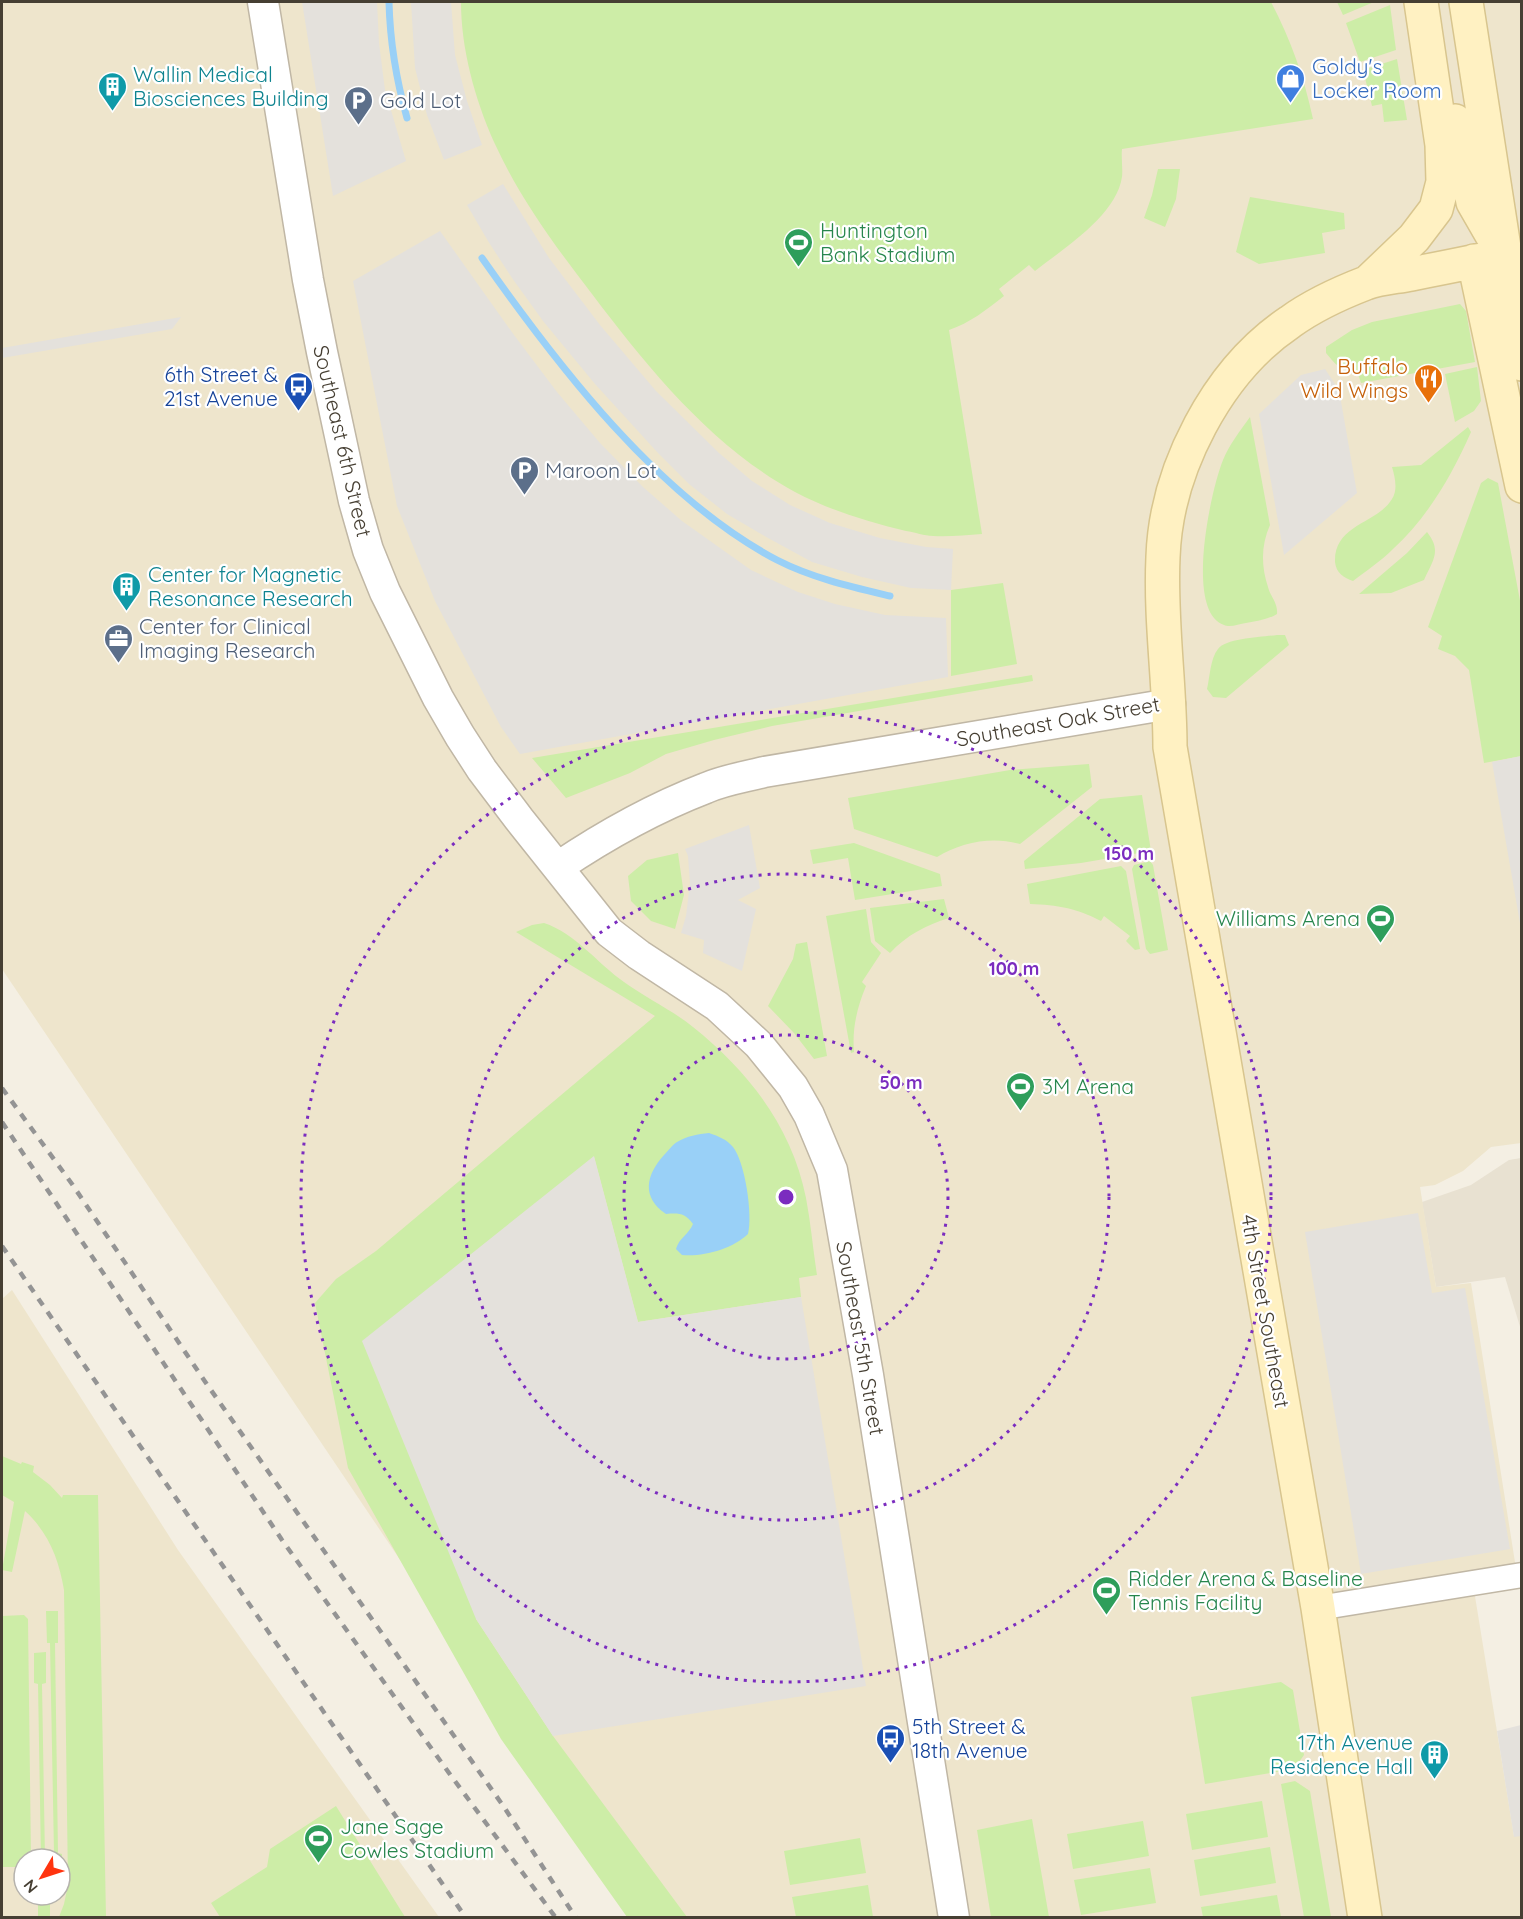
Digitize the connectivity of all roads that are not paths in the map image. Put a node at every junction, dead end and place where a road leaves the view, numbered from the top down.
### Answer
1 (263, 2) edge
2 (1421, 2) edge
3 (1466, 2) edge
4 (1426, 42) junction
5 (1500, 256) edge
6 (1368, 282) junction
7 (1521, 364) edge
8 (1521, 486) edge
9 (1170, 704) junction
10 (558, 867) junction
11 (1521, 1575) edge
12 (1318, 1608) junction
13 (954, 1917) edge
14 (1365, 1917) edge

1 - 10 street, Southeast 6th Street
2 - 4 main road
3 - 5 main road
4 - 5 main road
4 - 6 main road
5 - 6 main road, Southeast Oak Street
5 - 7 main road
5 - 8 main road
6 - 9 main road, Southeast Oak Street
9 - 10 street, Southeast Oak Street
9 - 12 main road, 4th Street Southeast
10 - 13 street, Southeast 5th Street
11 - 12 street
12 - 14 main road, 4th Street Southeast

